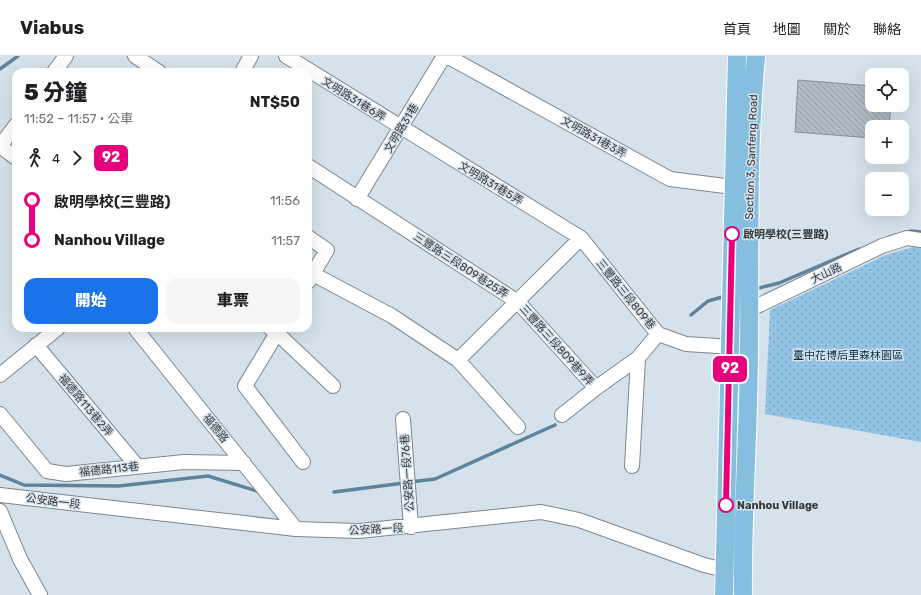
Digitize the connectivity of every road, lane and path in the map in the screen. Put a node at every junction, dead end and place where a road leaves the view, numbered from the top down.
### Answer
1 (66, 56) edge
2 (135, 56) edge
3 (251, 56) edge
4 (286, 56) edge
5 (444, 56) edge
6 (447, 56) edge
7 (737, 56) edge
8 (756, 56) edge
9 (152, 66) edge
10 (57, 68) edge
11 (244, 68) edge
12 (305, 68) edge
13 (312, 72) edge
14 (401, 128) junction
15 (12, 130) edge
16 (0, 146) edge
17 (12, 155) edge
18 (312, 169) edge
19 (741, 187) junction
20 (358, 199) junction
21 (581, 238) junction
22 (312, 240) edge
23 (921, 240) edge
24 (312, 276) edge
25 (312, 278) edge
26 (518, 302) junction
27 (740, 311) junction
28 (52, 332) edge
29 (138, 332) edge
30 (275, 332) edge
31 (278, 332) edge
32 (658, 334) junction
33 (36, 344) junction
34 (730, 347) junction
35 (749, 348) junction
36 (638, 358) junction
37 (458, 360) junction
38 (0, 375) edge
39 (333, 386) dead end
40 (596, 388) junction
41 (0, 414) edge
42 (562, 415) dead end
43 (403, 419) dead end
44 (518, 427) dead end
45 (303, 462) dead end
46 (244, 463) junction
47 (137, 466) junction
48 (632, 466) dead end
49 (0, 495) edge
50 (0, 511) edge
51 (411, 527) junction
52 (296, 529) junction
53 (724, 570) junction
54 (743, 570) junction
55 (40, 595) edge
56 (724, 595) edge
57 (743, 595) edge

1 - 10 street
2 - 9 street
3 - 11 street
4 - 12 street, 文明路31巷6弄
5 - 14 street, 文明路31巷
6 - 19 street, 文明路31巷3弄
7 - 19 main road, Section 3, Sanfeng Road
8 - 19 main road, Section 3, Sanfeng Road
13 - 14 street, 文明路31巷6弄
14 - 20 street, 文明路31巷
14 - 21 street, 文明路31巷5弄
15 - 16 street
16 - 17 street
18 - 20 street, 三豐路三段809巷25弄
19 - 27 main road, Section 3, Sanfeng Road
20 - 26 street, 三豐路三段809巷25弄
21 - 26 street, 三豐路三段809巷25弄
21 - 32 street, 三豐路三段809巷
22 - 24 street
23 - 27 street, 大山路
25 - 37 street
26 - 37 street, 三豐路三段809巷25弄
26 - 40 street, 三豐路三段809巷9弄
27 - 34 main road, Section 3, Sanfeng Road
27 - 35 main road, Section 3, Sanfeng Road
28 - 33 street
29 - 46 street, 福德路
30 - 45 street
31 - 39 street
32 - 34 street, 三豐路三段809巷
32 - 36 street, 三豐路三段809巷9弄
33 - 38 street
33 - 47 street, 福德路113巷2弄
34 - 35 street, 三豐路三段809巷
34 - 53 main road, Section 3, Sanfeng Road
35 - 54 main road, Section 3, Sanfeng Road
36 - 40 street, 三豐路三段809巷9弄
36 - 48 street
37 - 44 street
40 - 42 street, 三豐路三段809巷9弄
41 - 47 street, 福德路113巷
43 - 51 street, 公安路一段76巷
46 - 47 street, 福德路113巷
46 - 52 street, 福德路
49 - 52 street, 公安路一段
50 - 55 street
51 - 52 street, 公安路一段
51 - 53 street, 公安路一段
53 - 54 street, 公安路一段
53 - 56 main road, Section 3, Sanfeng Road
54 - 57 main road, Section 3, Sanfeng Road

